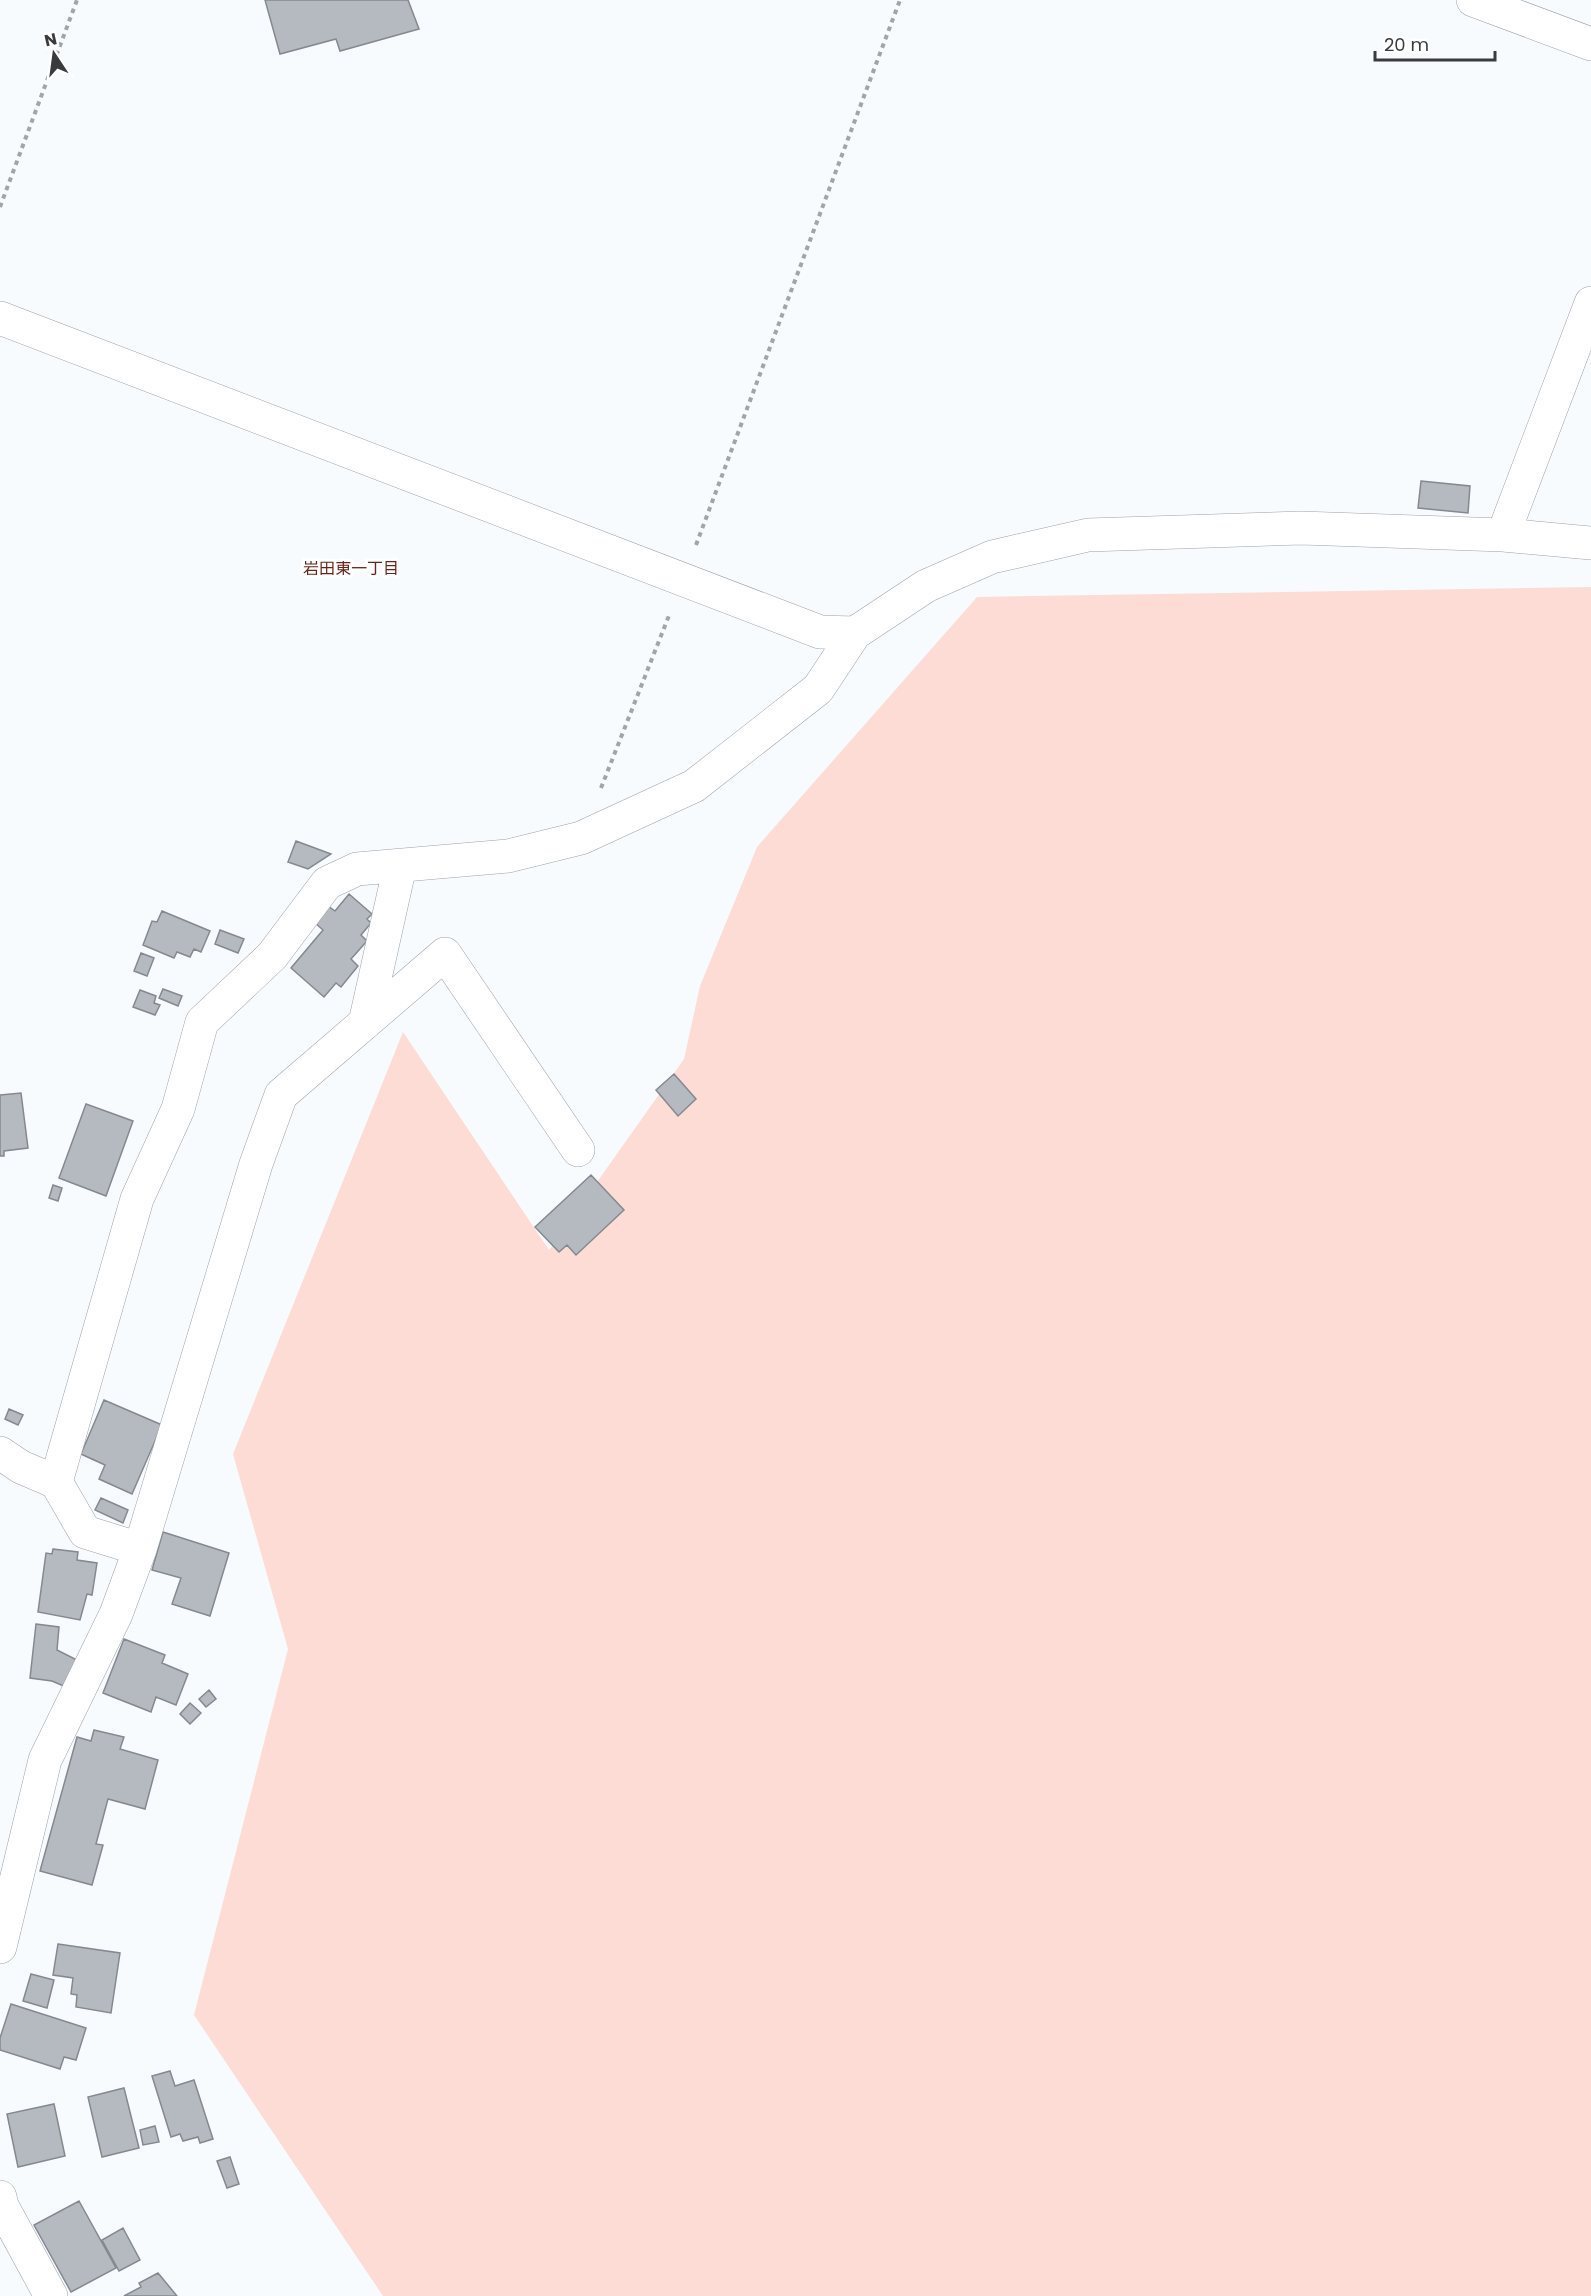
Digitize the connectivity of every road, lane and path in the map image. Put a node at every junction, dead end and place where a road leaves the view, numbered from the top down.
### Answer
1 (77, 0) edge
2 (900, 0) edge
3 (1473, 0) edge
4 (1591, 44) edge
5 (0, 207) edge
6 (1591, 303) edge
7 (0, 318) edge
8 (1503, 535) junction
9 (1591, 543) edge
10 (684, 579) junction
11 (855, 633) junction
12 (581, 838) junction
13 (400, 866) junction
14 (366, 1023) junction
15 (578, 1150) dead end
16 (0, 1454) edge
17 (56, 1482) junction
18 (140, 1549) junction
19 (0, 1947) edge
20 (1, 2203) edge
21 (51, 2296) edge

1 - 5 path
2 - 10 path
3 - 4 street
6 - 8 street
7 - 10 street
8 - 9 street
8 - 11 street
10 - 11 street
10 - 12 path
11 - 12 street
12 - 13 street
13 - 14 street
13 - 17 street
14 - 15 street
14 - 18 street
16 - 17 street
17 - 18 street
18 - 19 street
20 - 21 street

